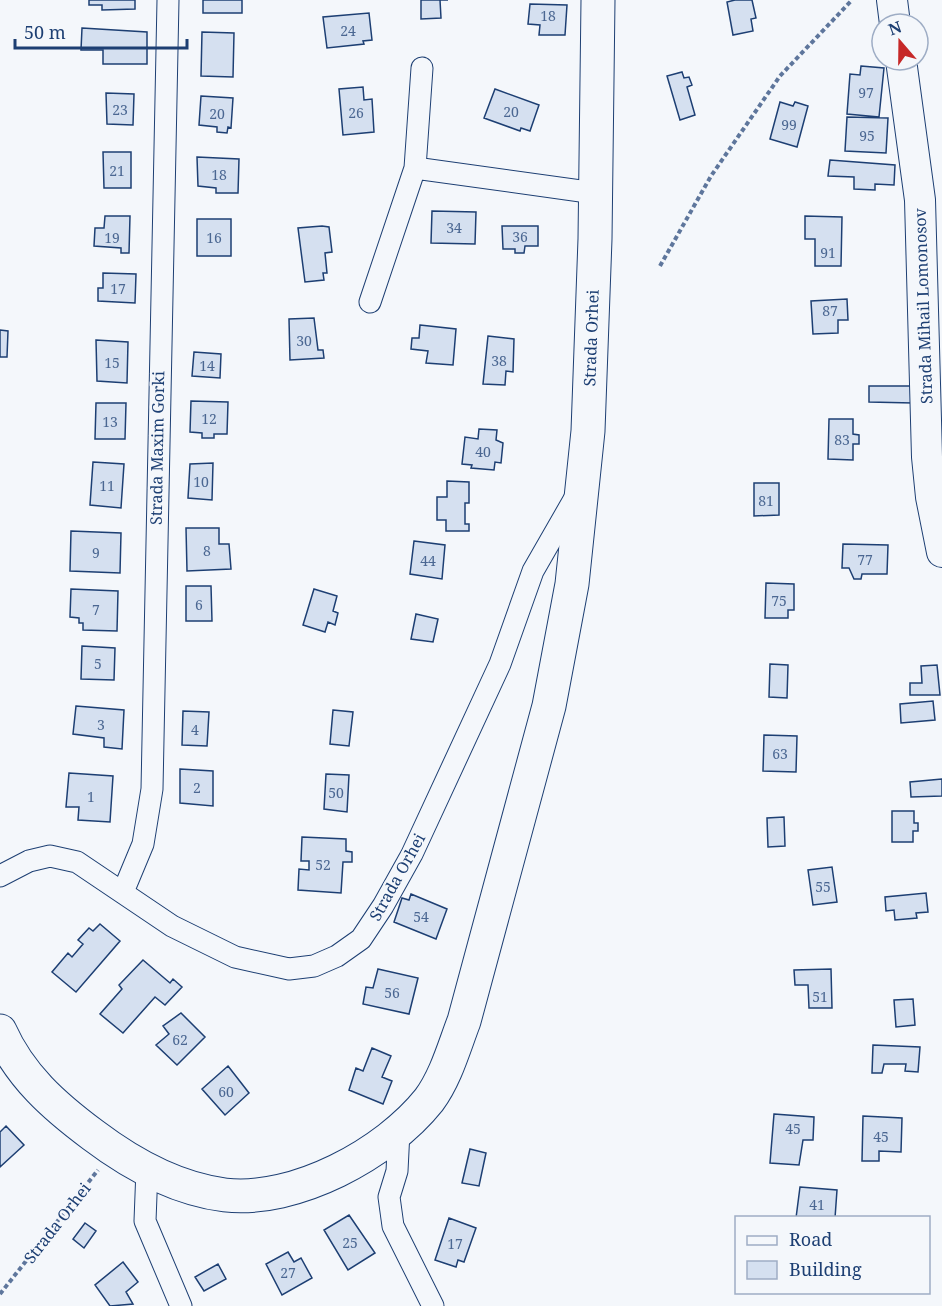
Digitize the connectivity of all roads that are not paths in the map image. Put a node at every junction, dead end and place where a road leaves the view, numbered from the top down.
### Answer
1 (168, 0) edge
2 (598, 0) edge
3 (422, 68) dead end
4 (903, 72) edge
5 (415, 168) junction
6 (595, 192) junction
7 (370, 302) dead end
8 (583, 483) junction
9 (942, 552) edge
10 (0, 876) edge
11 (123, 892) junction
12 (0, 1031) edge
13 (399, 1131) junction
14 (147, 1169) junction
15 (182, 1306) edge
16 (433, 1306) edge

1 - 11 street, Strada Maxim Gorki
2 - 6 main road, Strada Orhei
3 - 5 street
4 - 9 main road, Strada Mihail Lomonosov
5 - 6 street
5 - 7 street
6 - 8 main road, Strada Orhei
8 - 11 street, Strada Orhei
8 - 13 main road, Strada Orhei
10 - 11 street, Strada Orhei
12 - 14 main road, Strada Orhei
13 - 14 main road, Strada Orhei
13 - 16 street
14 - 15 street

